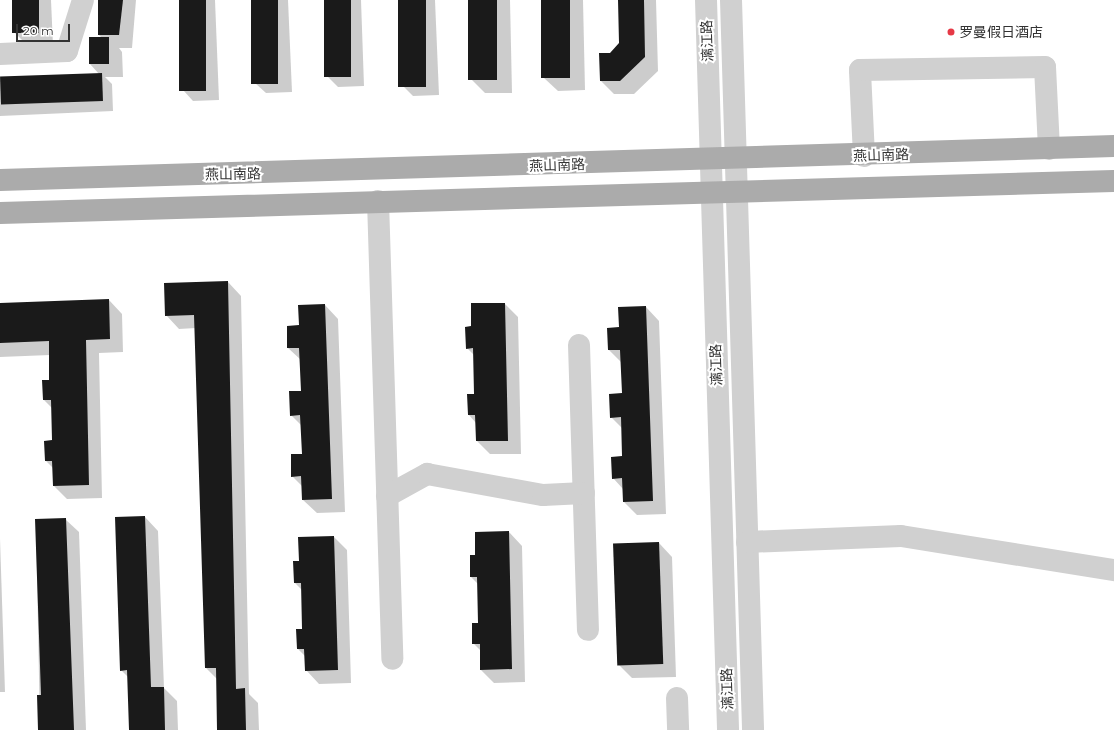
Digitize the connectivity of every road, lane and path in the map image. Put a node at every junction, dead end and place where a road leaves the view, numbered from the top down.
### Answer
1 (83, 0) edge
2 (706, 0) edge
3 (731, 0) edge
4 (0, 54) edge
5 (1114, 146) edge
6 (1058, 148) junction
7 (864, 156) junction
8 (736, 159) junction
9 (711, 160) junction
10 (377, 170) junction
11 (155, 176) junction
12 (0, 180) edge
13 (1114, 181) edge
14 (1069, 182) junction
15 (737, 193) junction
16 (710, 195) junction
17 (378, 201) junction
18 (156, 208) junction
19 (0, 213) edge
20 (579, 345) dead end
21 (584, 493) junction
22 (387, 496) junction
23 (747, 542) junction
24 (1114, 570) edge
25 (588, 630) dead end
26 (392, 660) dead end
27 (676, 698) dead end
28 (678, 730) edge
29 (728, 730) edge
30 (753, 730) edge

1 - 4 street
2 - 9 street, 漓江路
3 - 8 street, 漓江路
5 - 6 main road, 燕山南路
6 - 7 main road, 燕山南路
6 - 7 street
6 - 14 main road
7 - 8 main road, 燕山南路
8 - 9 main road, 燕山南路
8 - 15 street, 漓江路
9 - 10 main road, 燕山南路
9 - 16 street, 漓江路
10 - 11 main road, 燕山南路
10 - 17 main road
11 - 12 main road, 燕山南路
11 - 18 main road
13 - 14 main road
14 - 15 main road
15 - 16 main road
15 - 23 street, 漓江路
16 - 17 main road
16 - 29 street, 漓江路
17 - 18 main road
17 - 22 street
18 - 19 main road
20 - 21 street
21 - 22 street
21 - 25 street
22 - 26 street
23 - 24 street
23 - 30 street, 漓江路
27 - 28 street

